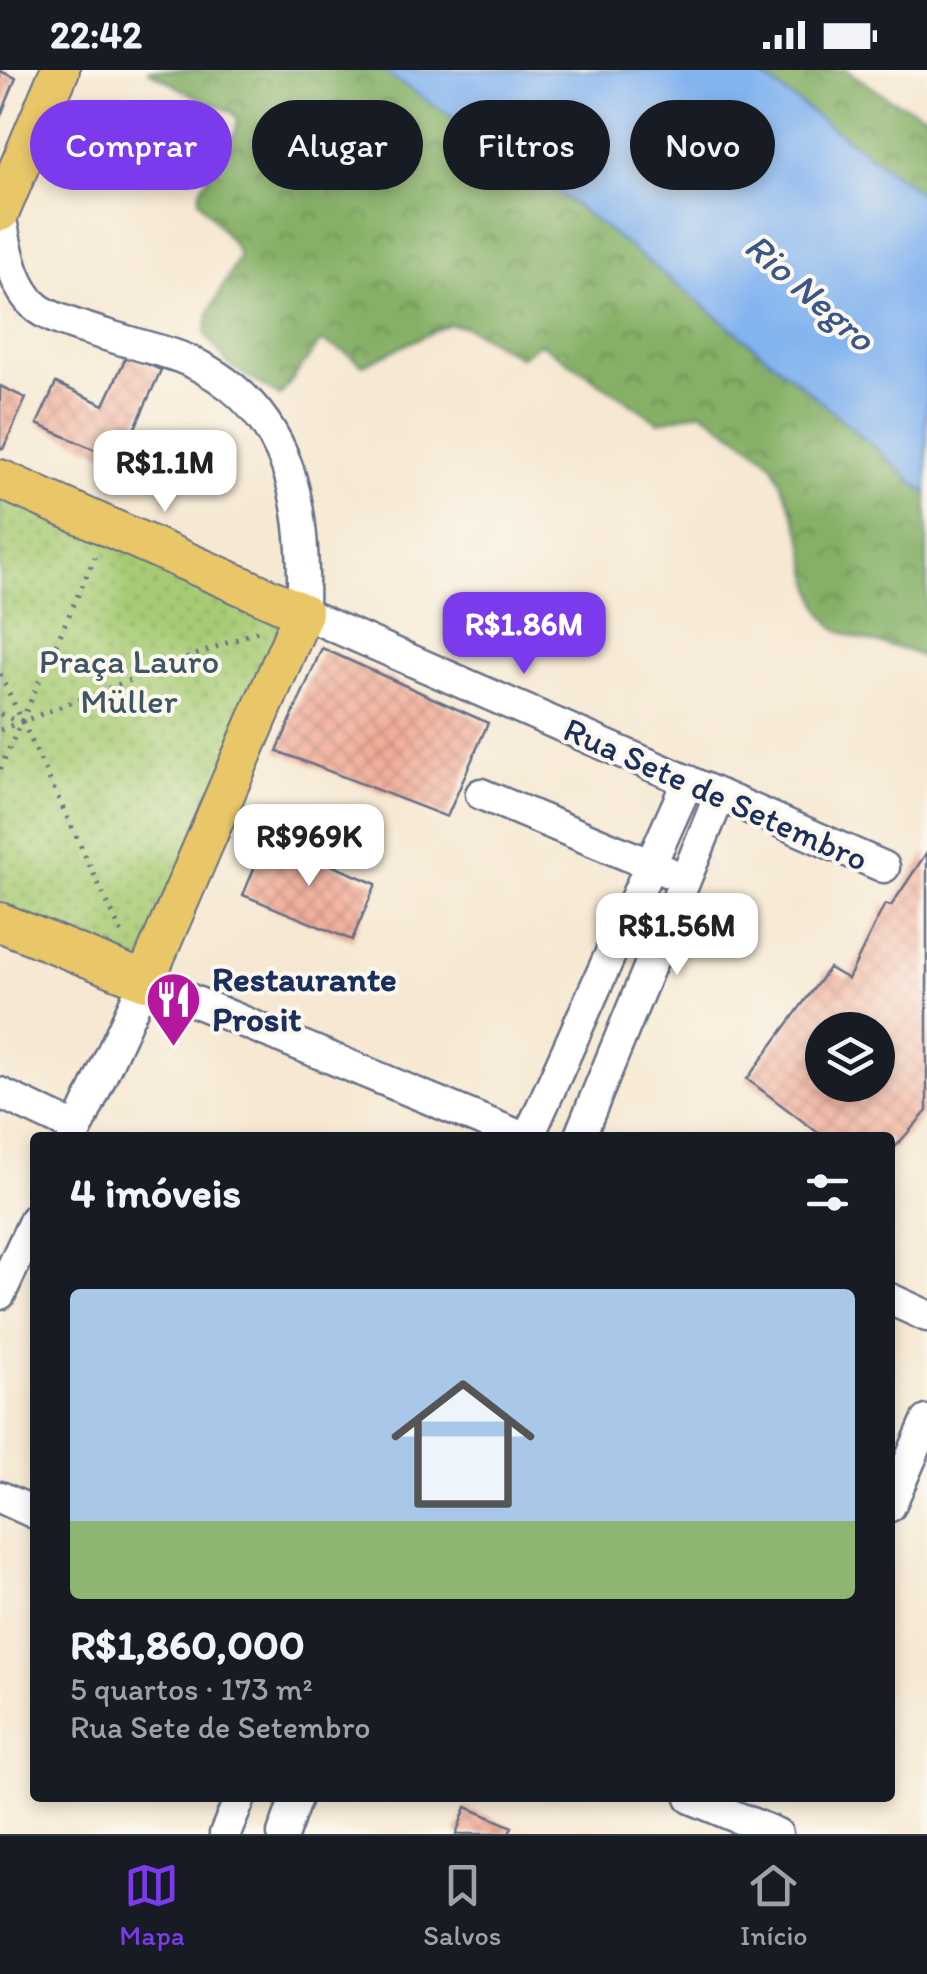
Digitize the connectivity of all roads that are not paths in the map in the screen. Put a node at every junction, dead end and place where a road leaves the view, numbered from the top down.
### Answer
1 (60, 70) edge
2 (0, 214) edge
3 (0, 479) edge
4 (303, 613) junction
5 (688, 781) junction
6 (480, 794) dead end
7 (720, 795) junction
8 (884, 866) dead end
9 (652, 867) junction
10 (685, 878) junction
11 (0, 922) edge
12 (145, 981) junction
13 (0, 1093) edge
14 (73, 1132) edge
15 (75, 1132) edge
16 (511, 1132) edge
17 (529, 1132) edge
18 (580, 1132) edge
19 (30, 1230) edge
20 (0, 1294) edge
21 (895, 1301) edge
22 (927, 1316) edge
23 (927, 1422) edge
24 (895, 1495) edge
25 (0, 1497) edge
26 (30, 1511) edge
27 (238, 1802) edge
28 (295, 1802) edge
29 (702, 1802) edge
30 (760, 1822) edge
31 (225, 1834) edge
32 (283, 1834) edge

1 - 2 main road
2 - 4 street
3 - 4 main road, Rua Sete de Setembro
4 - 5 street, Rua Sete de Setembro
4 - 12 main road
5 - 7 street, Rua Sete de Setembro
5 - 9 street
6 - 9 street
7 - 8 street, Rua Sete de Setembro
7 - 10 street
9 - 10 street
9 - 17 street
10 - 18 street
11 - 12 main road
12 - 15 street
12 - 16 street
13 - 14 street
19 - 20 street
21 - 22 street
23 - 24 street
25 - 26 street
27 - 31 street
28 - 32 street
29 - 30 street

